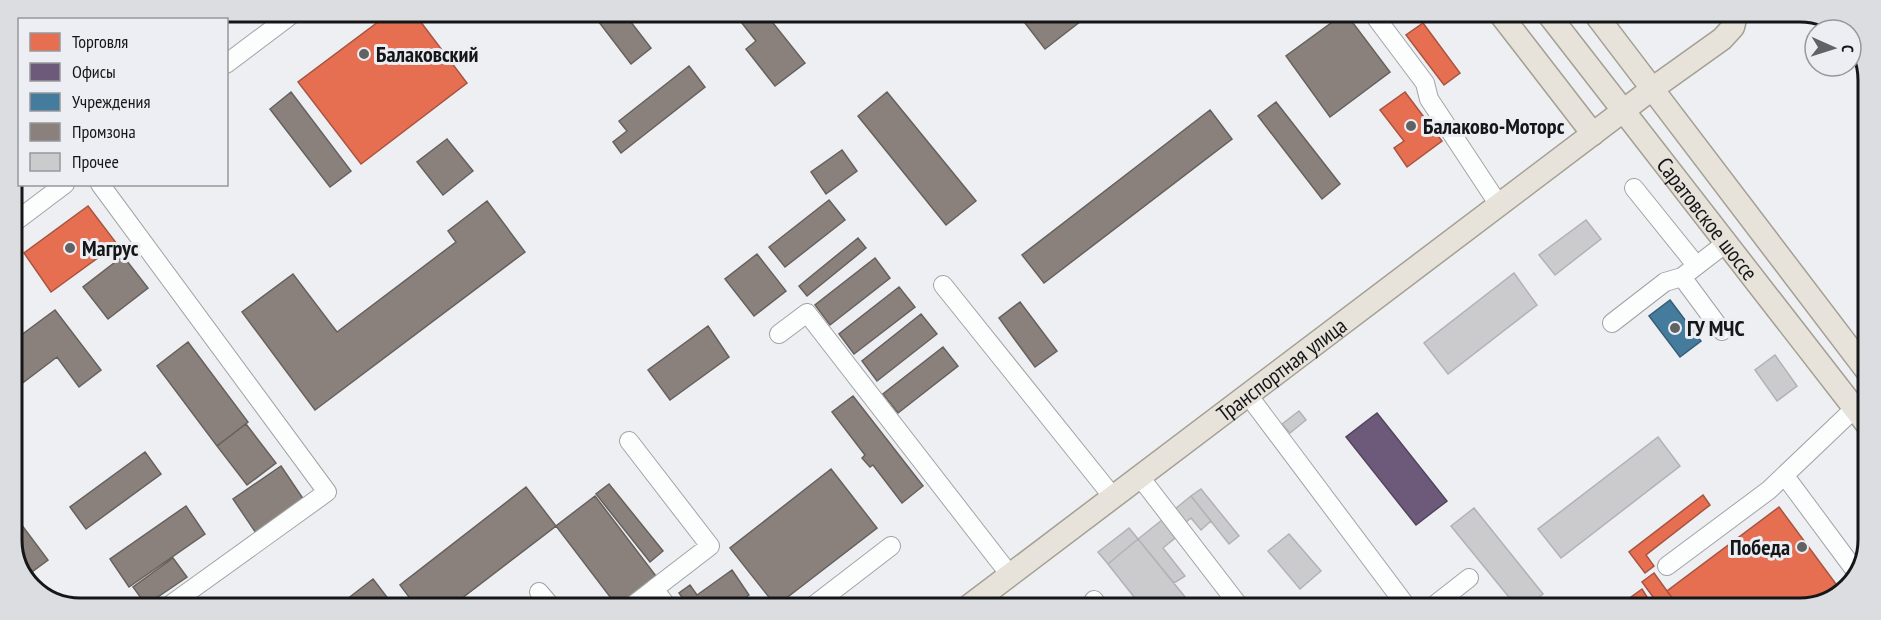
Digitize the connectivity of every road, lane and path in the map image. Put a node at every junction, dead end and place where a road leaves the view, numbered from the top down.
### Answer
1 (282, 22) edge
2 (1379, 22) edge
3 (1506, 22) edge
4 (1554, 22) edge
5 (1601, 22) edge
6 (1734, 22) edge
7 (228, 62) edge
8 (1652, 89) junction
9 (1624, 111) junction
10 (1593, 134) junction
11 (62, 186) edge
12 (101, 186) edge
13 (1634, 188) dead end
14 (1499, 205) junction
15 (22, 216) edge
16 (1726, 243) junction
17 (1689, 271) junction
18 (943, 285) dead end
19 (1612, 323) dead end
20 (1722, 331) dead end
21 (779, 334) dead end
22 (1858, 359) edge
23 (1248, 395) junction
24 (1858, 411) edge
25 (1858, 417) edge
26 (629, 441) dead end
27 (1785, 476) junction
28 (1140, 477) junction
29 (1113, 497) junction
30 (891, 546) dead end
31 (1667, 566) dead end
32 (1852, 566) edge
33 (1010, 575) junction
34 (1469, 578) dead end
35 (654, 589) junction
36 (180, 598) edge
37 (642, 598) edge
38 (661, 598) edge
39 (823, 598) edge
40 (980, 598) edge
41 (1233, 598) edge
42 (1400, 598) edge
43 (1443, 598) edge

1 - 7 street
2 - 14 street
3 - 10 main road
4 - 9 main road, Саратовское шоссе
5 - 8 main road, Саратовское шоссе
6 - 8 main road, Транспортная улица
8 - 9 main road, Транспортная улица
8 - 22 main road, Саратовское шоссе
9 - 10 main road, Транспортная улица
9 - 16 main road, Саратовское шоссе
10 - 14 main road, Транспортная улица
11 - 15 street
12 - 36 street
13 - 17 street
14 - 23 main road, Транспортная улица
16 - 17 street
16 - 24 main road, Саратовское шоссе
17 - 19 street
17 - 20 street
18 - 29 street
21 - 33 street
23 - 28 main road, Транспортная улица
23 - 42 street
25 - 27 street
26 - 35 street
27 - 31 street
27 - 32 street
28 - 29 main road, Транспортная улица
28 - 41 street
29 - 33 main road, Транспортная улица
30 - 39 street
33 - 40 main road, Транспортная улица
34 - 43 street
35 - 37 street
35 - 38 street

